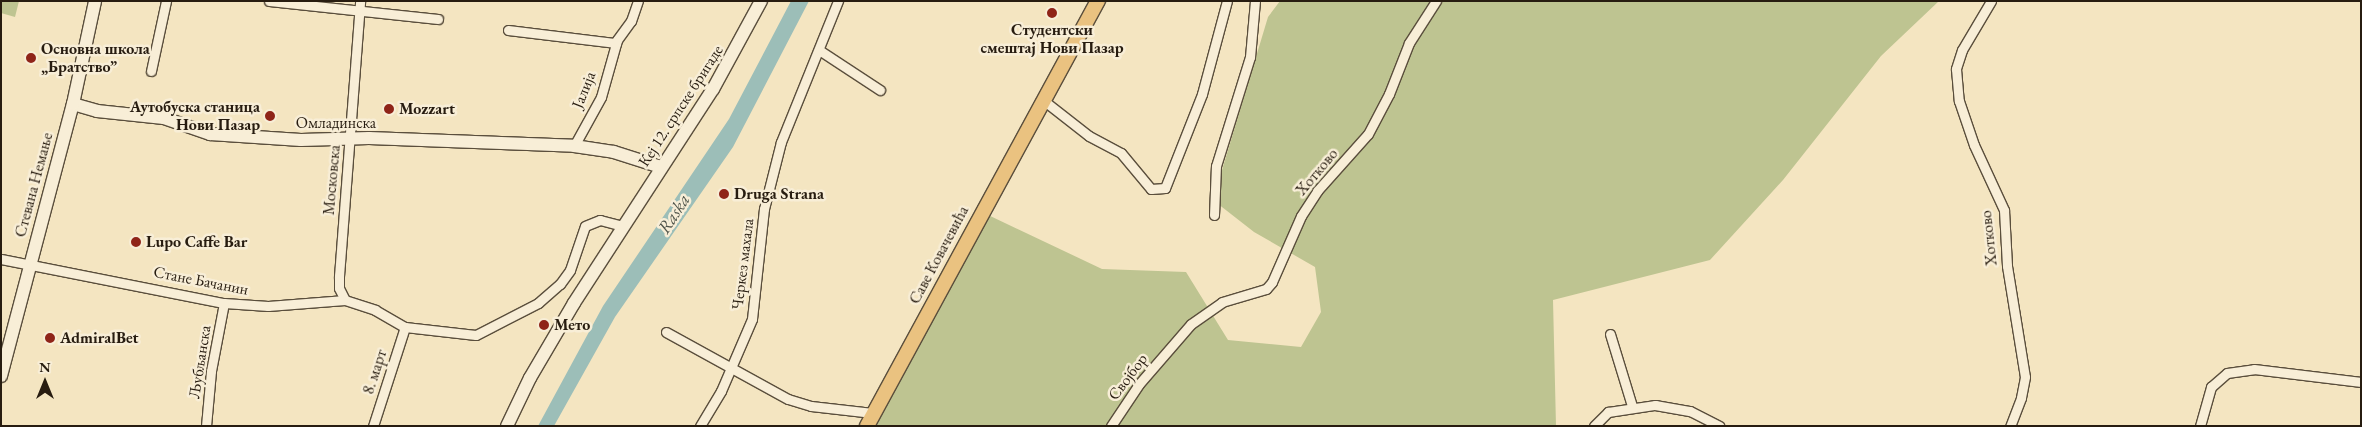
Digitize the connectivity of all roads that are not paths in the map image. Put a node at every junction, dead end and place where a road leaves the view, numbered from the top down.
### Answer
1 (95, 1) edge
2 (166, 1) edge
3 (269, 1) edge
4 (360, 1) edge
5 (638, 1) edge
6 (762, 1) edge
7 (838, 1) edge
8 (1098, 1) edge
9 (1227, 1) edge
10 (1256, 1) edge
11 (1436, 1) edge
12 (1991, 1) edge
13 (360, 11) junction
14 (438, 19) dead end
15 (508, 30) dead end
16 (616, 44) junction
17 (819, 50) junction
18 (152, 71) dead end
19 (880, 90) dead end
20 (1043, 100) junction
21 (73, 104) junction
22 (351, 138) junction
23 (574, 146) junction
24 (661, 167) junction
25 (1214, 215) dead end
26 (623, 226) junction
27 (1, 259) edge
28 (30, 265) junction
29 (345, 300) junction
30 (224, 303) junction
31 (405, 327) junction
32 (666, 332) dead end
33 (1610, 334) dead end
34 (1171, 347) joint
35 (731, 368) junction
36 (1, 376) edge
37 (2361, 382) edge
38 (1632, 406) junction
39 (873, 413) junction
40 (206, 426) edge
41 (374, 426) edge
42 (507, 426) edge
43 (700, 426) edge
44 (867, 426) edge
45 (1111, 426) edge
46 (1594, 426) edge
47 (1719, 426) edge
48 (2010, 426) edge
49 (2200, 426) edge

1 - 21 street, Стевана Немање
2 - 18 street
3 - 13 street
4 - 13 street, Московска
5 - 16 street, Јалија
6 - 24 street, Кеј 12. српске бригаде
7 - 17 street, Черкез махала
8 - 20 main road, Саве Ковачевића
9 - 20 street
10 - 25 street
11 - 34 street, Хотково
12 - 48 street, Хотково
13 - 14 street
13 - 22 street, Московска
15 - 16 street
16 - 23 street, Јалија
17 - 19 street
17 - 35 street, Черкез махала
20 - 39 main road, Саве Ковачевића
21 - 22 street, Омладинска
21 - 28 street, Стевана Немање
22 - 23 street, Омладинска
22 - 29 street, Московска
23 - 24 street, Омладинска
24 - 26 street, Кеј 12. српске бригаде
26 - 31 street, Стане Бачанин
26 - 42 street, Кеј 12. српске бригаде
27 - 28 street, Стане Бачанин
28 - 30 street, Стане Бачанин
28 - 36 street, Стевана Немање
29 - 30 street, Стане Бачанин
29 - 31 street, Стане Бачанин
30 - 40 street, Љубљанска
31 - 41 street, 8. март
32 - 35 street
33 - 38 street
34 - 45 street, Својбор
35 - 39 street
35 - 43 street, Черкез махала
37 - 49 street
38 - 46 street
38 - 47 street
39 - 44 main road, Саве Ковачевића

